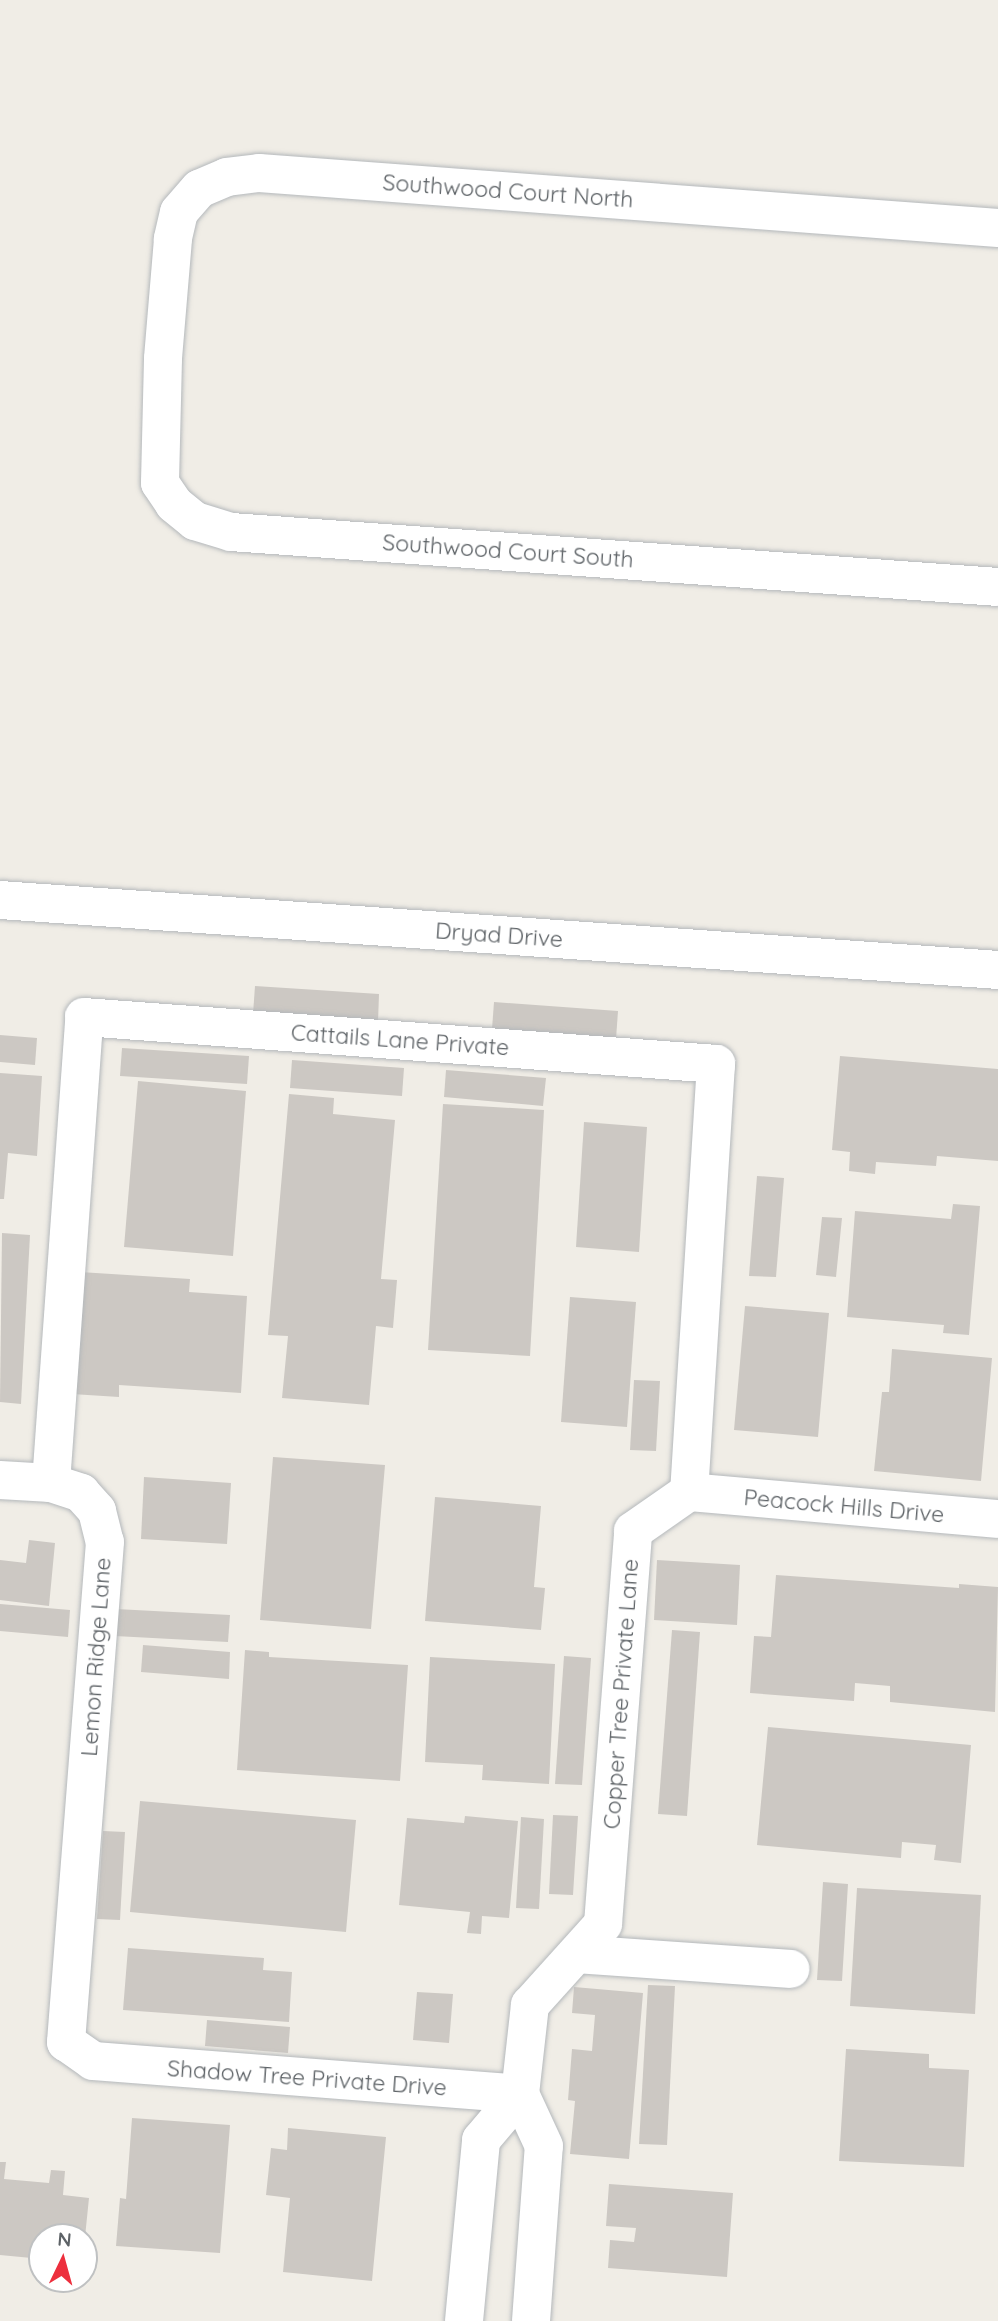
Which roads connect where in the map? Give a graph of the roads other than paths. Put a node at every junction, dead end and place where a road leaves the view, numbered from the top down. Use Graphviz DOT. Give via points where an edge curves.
graph roads {
  1 [pos="998,228"];
  2 [pos="163,359"];
  3 [pos="998,586"];
  4 [pos="0,900"];
  5 [pos="998,970"];
  6 [pos="0,1480"];
  7 [pos="51,1483"];
  8 [pos="690,1492"];
  9 [pos="998,1519"];
  10 [pos="577,1954"];
  11 [pos="790,1969"];
  12 [pos="93,2061"];
  13 [pos="520,2094"];
  14 [pos="464,2321"];
  15 [pos="531,2321"];
  1 -- 2 [label="street, Southwood Court North" via="259,173 227,177 199,188 180,212 173,239"];
  2 -- 3 [label="street, Southwood Court South" via="160,484 173,503 195,521 231,531"];
  4 -- 5 [label="street, Dryad Drive"];
  6 -- 7 [label="street"];
  7 -- 8 [label="street, Cattails Lane Private" via="84,1017 716,1064"];
  7 -- 12 [label="street, Lemon Ridge Lane" via="82,1493 97,1511 105,1542 66,2042"];
  8 -- 9 [label="street, Peacock Hills Drive"];
  8 -- 10 [label="street, Copper Tree Private Lane" via="633,1531 603,1924"];
  10 -- 11 [label="street"];
  10 -- 13 [label="street, Copper Tree Private Lane" via="530,2005"];
  12 -- 13 [label="street, Shadow Tree Private Drive"];
  13 -- 14 [label="street" via="481,2140"];
  13 -- 15 [label="street" via="544,2146"];
}
